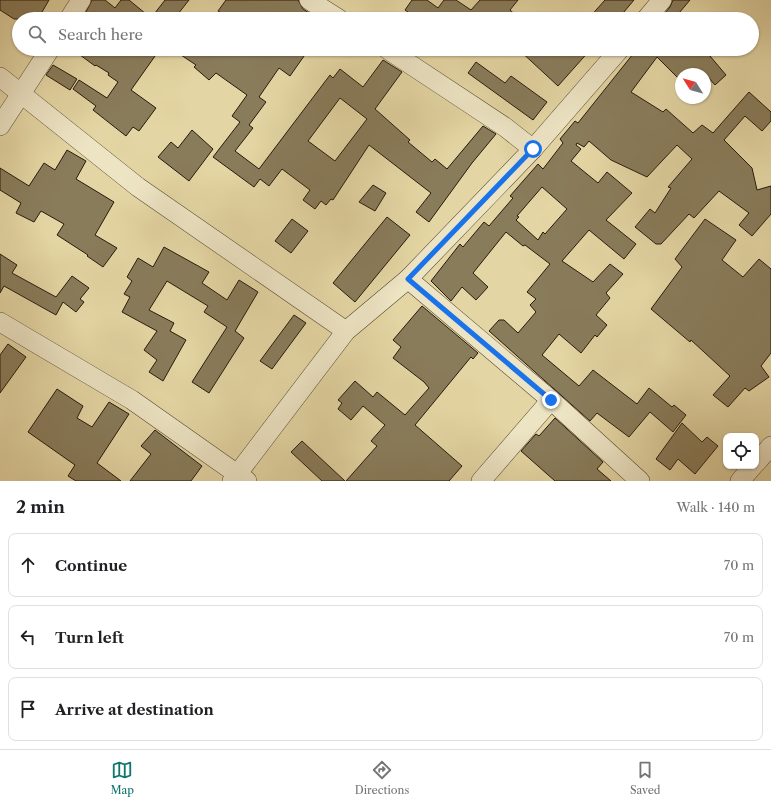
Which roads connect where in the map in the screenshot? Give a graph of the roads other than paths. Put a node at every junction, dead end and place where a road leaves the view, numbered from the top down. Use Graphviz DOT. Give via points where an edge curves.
graph roads {
  1 [pos="81,0"];
  2 [pos="309,0"];
  3 [pos="662,0"];
  4 [pos="73,12"];
  5 [pos="328,12"];
  6 [pos="652,12"];
  7 [pos="45,56"];
  8 [pos="398,56"];
  9 [pos="614,56"];
  10 [pos="0,76"];
  11 [pos="21,94"];
  12 [pos="0,126"];
  13 [pos="533,149"];
  14 [pos="408,279"];
  15 [pos="0,322"];
  16 [pos="346,331"];
  17 [pos="551,400"];
  18 [pos="771,446"];
  19 [pos="759,460"];
  20 [pos="750,469"];
  21 [pos="239,479"];
  22 [pos="481,481"];
  23 [pos="640,481"];
  24 [pos="740,481"];
  1 -- 4 [label="street"];
  2 -- 5 [label="street"];
  3 -- 6 [label="street"];
  7 -- 11 [label="street"];
  8 -- 13 [label="street" via="505,127"];
  9 -- 13 [label="street"];
  10 -- 11 [label="street"];
  11 -- 12 [label="street"];
  11 -- 16 [label="street" via="138,187"];
  13 -- 14 [label="street"];
  14 -- 16 [label="street"];
  14 -- 17 [label="street"];
  15 -- 21 [label="street" via="132,400"];
  16 -- 21 [label="street"];
  17 -- 22 [label="street"];
  17 -- 23 [label="street"];
  18 -- 19 [label="street"];
  20 -- 24 [label="street"];
}
